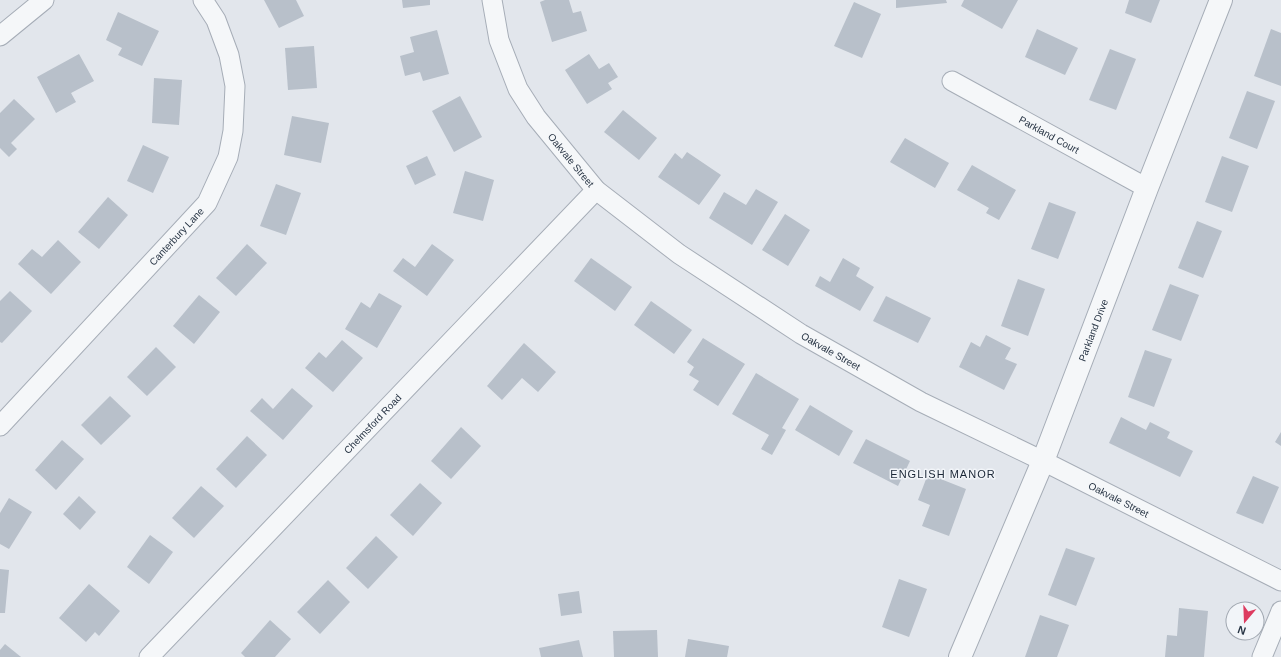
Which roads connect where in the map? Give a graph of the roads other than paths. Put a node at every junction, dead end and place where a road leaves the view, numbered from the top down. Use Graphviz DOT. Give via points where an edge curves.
graph roads {
  1 [pos="44,0"];
  2 [pos="203,0"];
  3 [pos="492,0"];
  4 [pos="1221,0"];
  5 [pos="0,36"];
  6 [pos="952,82"];
  7 [pos="1147,188"];
  8 [pos="596,190"];
  9 [pos="0,426"];
  10 [pos="1043,462"];
  11 [pos="1281,581"];
  12 [pos="1281,611"];
  13 [pos="149,657"];
  14 [pos="960,657"];
  15 [pos="1262,657"];
  1 -- 5 [label="street"];
  2 -- 9 [label="street, Canterbury Lane" via="216,20 229,55 234,86 233,131 228,157 207,203"];
  3 -- 8 [label="street, Oakvale Street" via="498,40 518,89 536,117"];
  4 -- 7 [label="street, Parkland Drive"];
  6 -- 7 [label="street, Parkland Court"];
  7 -- 10 [label="street, Parkland Drive"];
  8 -- 10 [label="street, Oakvale Street" via="679,254 802,334 921,402"];
  8 -- 13 [label="street, Chelmsford Road"];
  10 -- 11 [label="street, Oakvale Street"];
  10 -- 14 [label="street, Parkland Drive"];
  12 -- 15 [label="street"];
}
